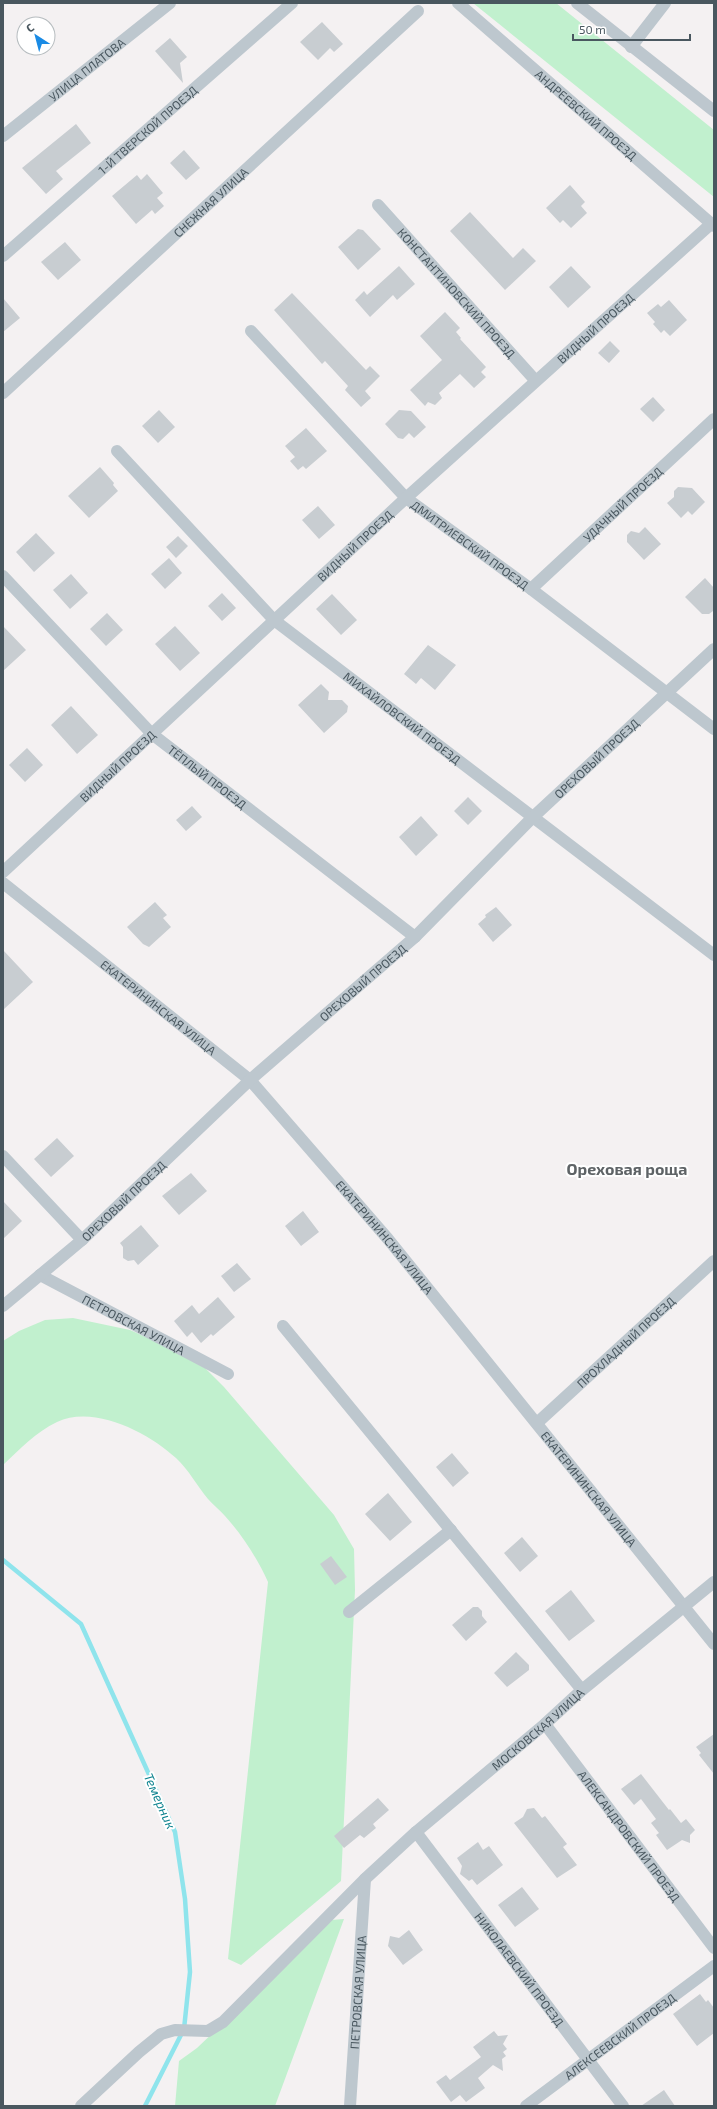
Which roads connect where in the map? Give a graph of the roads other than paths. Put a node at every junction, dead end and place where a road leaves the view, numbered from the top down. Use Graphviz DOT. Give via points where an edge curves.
graph roads {
  1 [pos="170,3"];
  2 [pos="292,3"];
  3 [pos="458,3"];
  4 [pos="577,3"];
  5 [pos="665,3"];
  6 [pos="418,11"];
  7 [pos="631,47"];
  8 [pos="714,111"];
  9 [pos="3,136"];
  10 [pos="378,206"];
  11 [pos="713,225"];
  12 [pos="3,256"];
  13 [pos="251,331"];
  14 [pos="536,380"];
  15 [pos="3,393"];
  16 [pos="714,419"];
  17 [pos="117,451"];
  18 [pos="406,498"];
  19 [pos="3,576"];
  20 [pos="532,588"];
  21 [pos="274,620"];
  22 [pos="714,649"];
  23 [pos="666,692"];
  24 [pos="714,729"];
  25 [pos="152,734"];
  26 [pos="532,818"];
  27 [pos="3,872"];
  28 [pos="3,883"];
  29 [pos="415,937"];
  30 [pos="714,955"];
  31 [pos="250,1080"];
  32 [pos="3,1156"];
  33 [pos="82,1240"];
  34 [pos="714,1261"];
  35 [pos="40,1275"];
  36 [pos="3,1306"];
  37 [pos="283,1326"];
  38 [pos="228,1374"];
  39 [pos="537,1423"];
  40 [pos="451,1530"];
  41 [pos="714,1582"];
  42 [pos="685,1606"];
  43 [pos="349,1612"];
  44 [pos="714,1644"];
  45 [pos="582,1690"];
  46 [pos="545,1724"];
  47 [pos="416,1832"];
  48 [pos="365,1879"];
  49 [pos="714,1948"];
  50 [pos="714,1966"];
  51 [pos="589,2059"];
  52 [pos="81,2106"];
  53 [pos="350,2106"];
  54 [pos="526,2106"];
  55 [pos="623,2106"];
  1 -- 9 [label="street, УЛИЦА ПЛАТОВА"];
  2 -- 12 [label="street, 1-Й ТВЕРСКОЙ ПРОЕЗД"];
  3 -- 11 [label="street, АНДРЕЕВСКИЙ ПРОЕЗД"];
  4 -- 7 [label="street"];
  5 -- 7 [label="street"];
  6 -- 15 [label="street, СНЕЖНАЯ УЛИЦА"];
  7 -- 8 [label="street"];
  10 -- 14 [label="street, КОНСТАНТИНОВСКИЙ ПРОЕЗД"];
  11 -- 14 [label="street, ВИДНЫЙ ПРОЕЗД"];
  13 -- 18 [label="street, ДМИТРИЕВСКИЙ ПРОЕЗД"];
  14 -- 18 [label="street, ВИДНЫЙ ПРОЕЗД"];
  16 -- 20 [label="street, УДАЧНЫЙ ПРОЕЗД"];
  17 -- 21 [label="street, МИХАЙЛОВСКИЙ ПРОЕЗД"];
  18 -- 20 [label="street, ДМИТРИЕВСКИЙ ПРОЕЗД"];
  18 -- 21 [label="street, ВИДНЫЙ ПРОЕЗД"];
  19 -- 25 [label="street, ТЁПЛЫЙ ПРОЕЗД"];
  20 -- 23 [label="street, ДМИТРИЕВСКИЙ ПРОЕЗД"];
  21 -- 25 [label="street, ВИДНЫЙ ПРОЕЗД"];
  21 -- 26 [label="street, МИХАЙЛОВСКИЙ ПРОЕЗД"];
  22 -- 23 [label="street, ОРЕХОВЫЙ ПРОЕЗД"];
  23 -- 24 [label="street, ДМИТРИЕВСКИЙ ПРОЕЗД"];
  23 -- 26 [label="street, ОРЕХОВЫЙ ПРОЕЗД"];
  25 -- 27 [label="street, ВИДНЫЙ ПРОЕЗД"];
  25 -- 29 [label="street, ТЁПЛЫЙ ПРОЕЗД"];
  26 -- 29 [label="street, ОРЕХОВЫЙ ПРОЕЗД"];
  26 -- 30 [label="street, МИХАЙЛОВСКИЙ ПРОЕЗД"];
  28 -- 31 [label="street, ЕКАТЕРИНИНСКАЯ УЛИЦА"];
  29 -- 31 [label="street, ОРЕХОВЫЙ ПРОЕЗД"];
  31 -- 33 [label="street, ОРЕХОВЫЙ ПРОЕЗД"];
  31 -- 39 [label="street, ЕКАТЕРИНИНСКАЯ УЛИЦА" via="388,1239"];
  32 -- 33 [label="street"];
  33 -- 35 [label="street, ОРЕХОВЫЙ ПРОЕЗД"];
  34 -- 39 [label="street, ПРОХЛАДНЫЙ ПРОЕЗД"];
  35 -- 36 [label="street, ОРЕХОВЫЙ ПРОЕЗД"];
  35 -- 38 [label="street, ПЕТРОВСКАЯ УЛИЦА"];
  37 -- 40 [label="street"];
  39 -- 42 [label="street, ЕКАТЕРИНИНСКАЯ УЛИЦА"];
  40 -- 43 [label="street"];
  40 -- 45 [label="street"];
  41 -- 42 [label="street, МОСКОВСКАЯ УЛИЦА"];
  42 -- 44 [label="street, ЕКАТЕРИНИНСКАЯ УЛИЦА"];
  42 -- 45 [label="street, МОСКОВСКАЯ УЛИЦА"];
  45 -- 46 [label="street, МОСКОВСКАЯ УЛИЦА"];
  46 -- 47 [label="street, МОСКОВСКАЯ УЛИЦА"];
  46 -- 49 [label="street, АЛЕКСАНДРОВСКИЙ ПРОЕЗД"];
  47 -- 48 [label="street, МОСКОВСКАЯ УЛИЦА"];
  47 -- 51 [label="street, НИКОЛАЕВСКИЙ ПРОЕЗД"];
  48 -- 52 [label="street, МОСКОВСКАЯ УЛИЦА" via="223,2022 208,2031 175,2030 161,2034 138,2052"];
  48 -- 53 [label="street, ПЕТРОВСКАЯ УЛИЦА"];
  50 -- 51 [label="street, АЛЕКСЕЕВСКИЙ ПРОЕЗД"];
  51 -- 54 [label="street, АЛЕКСЕЕВСКИЙ ПРОЕЗД"];
  51 -- 55 [label="street, НИКОЛАЕВСКИЙ ПРОЕЗД"];
}
